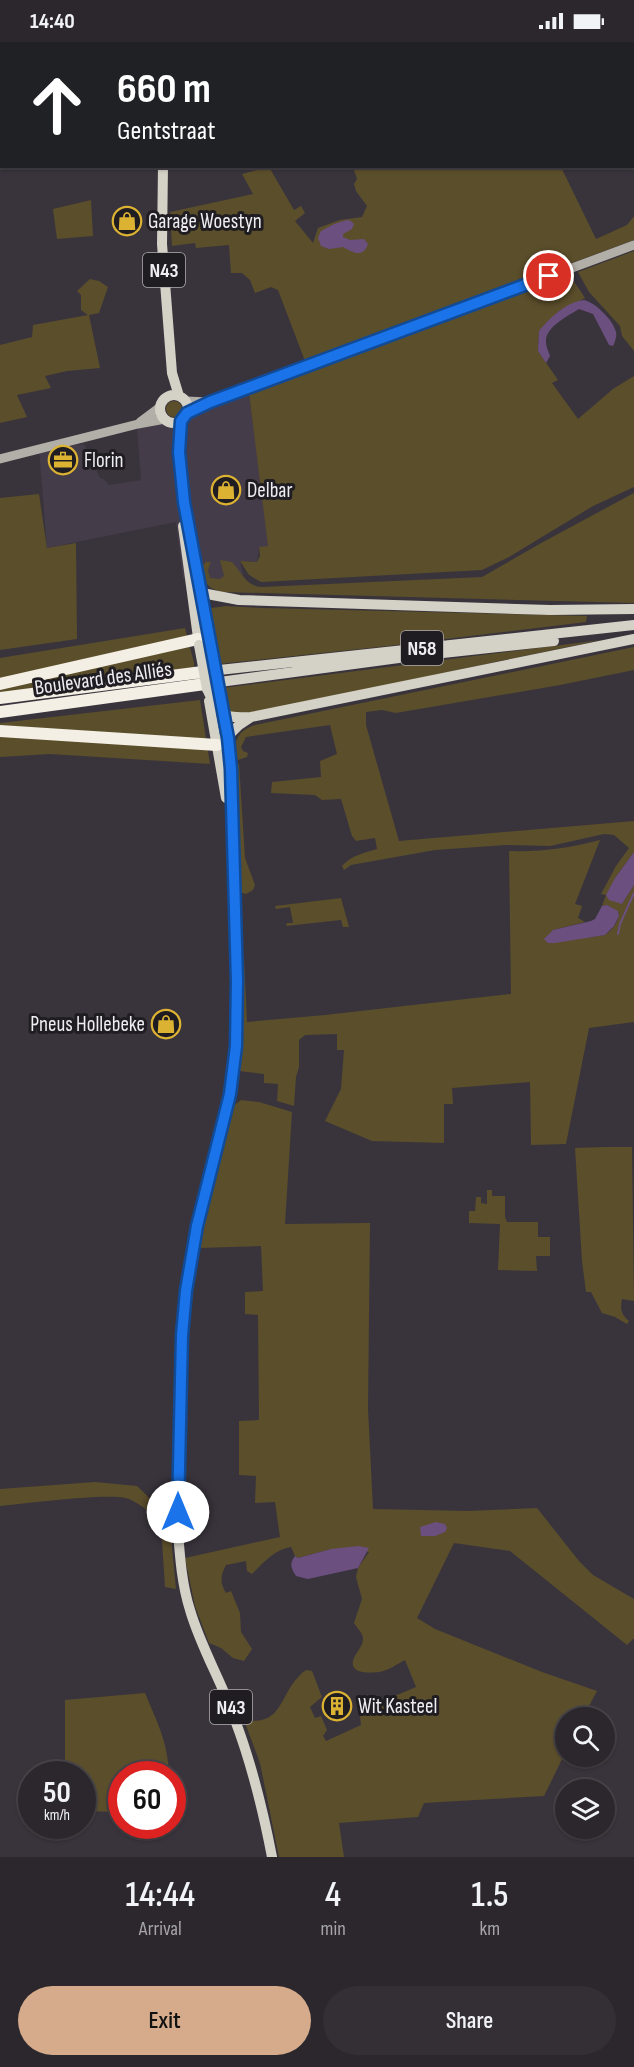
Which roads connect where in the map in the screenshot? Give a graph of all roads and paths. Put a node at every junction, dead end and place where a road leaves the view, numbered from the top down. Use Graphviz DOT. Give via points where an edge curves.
graph roads {
  1 [pos="163,168"];
  2 [pos="634,245"];
  3 [pos="172,373"];
  4 [pos="183,398"];
  5 [pos="163,402"];
  6 [pos="210,402"];
  7 [pos="176,419"];
  8 [pos="138,424"];
  9 [pos="0,459"];
  10 [pos="184,502"];
  11 [pos="202,593"];
  12 [pos="239,600"];
  13 [pos="204,607"];
  14 [pos="634,609"];
  15 [pos="196,620"];
  16 [pos="634,626"];
  17 [pos="634,639"];
  18 [pos="203,643"];
  19 [pos="210,681"];
  20 [pos="0,684"];
  21 [pos="0,698"];
  22 [pos="0,711"];
  23 [pos="218,711"];
  24 [pos="251,717"];
  25 [pos="0,731"];
  26 [pos="222,741"];
  27 [pos="272,1857"];
  1 -- 3 [label="main road, N43" via="162,244"];
  2 -- 6 [label="main road"];
  3 -- 4 [label="main road, N43"];
  3 -- 5 [label="main road, N43"];
  4 -- 5 [label="main road"];
  4 -- 6 [label="main road"];
  4 -- 7 [label="main road, N43"];
  5 -- 7 [label="main road, N43"];
  5 -- 8 [label="main road"];
  6 -- 7 [label="main road"];
  7 -- 8 [label="main road"];
  7 -- 10 [label="main road, N43"];
  8 -- 9 [label="main road"];
  10 -- 11 [label="main road, N43"];
  10 -- 15 [label="main road, N43" via="185,546"];
  11 -- 12 [label="main road"];
  11 -- 13 [label="main road, N43"];
  12 -- 13 [label="main road, N58"];
  12 -- 14 [label="main road, N58"];
  13 -- 15 [label="main road"];
  13 -- 18 [label="main road, N43"];
  15 -- 18 [label="main road, N43"];
  16 -- 19 [label="main road, N58"];
  17 -- 24 [label="main road, N58"];
  18 -- 19 [label="main road, N43, bridge"];
  18 -- 20 [label="highway"];
  18 -- 23 [label="main road, N43, bridge" via="214,658"];
  19 -- 21 [label="highway, Boulevard des Alliés / N58"];
  19 -- 22 [label="highway, Boulevard des Alliés / N58"];
  19 -- 23 [label="main road, N43"];
  23 -- 24 [label="main road" via="231,718"];
  23 -- 26 [label="main road, N43"];
  24 -- 26 [label="main road"];
  25 -- 26 [label="highway"];
  26 -- 27 [label="main road, N43" via="233,855 236,1046 230,1094 197,1226 186,1291 178,1533 189,1608 244,1744"];
}
